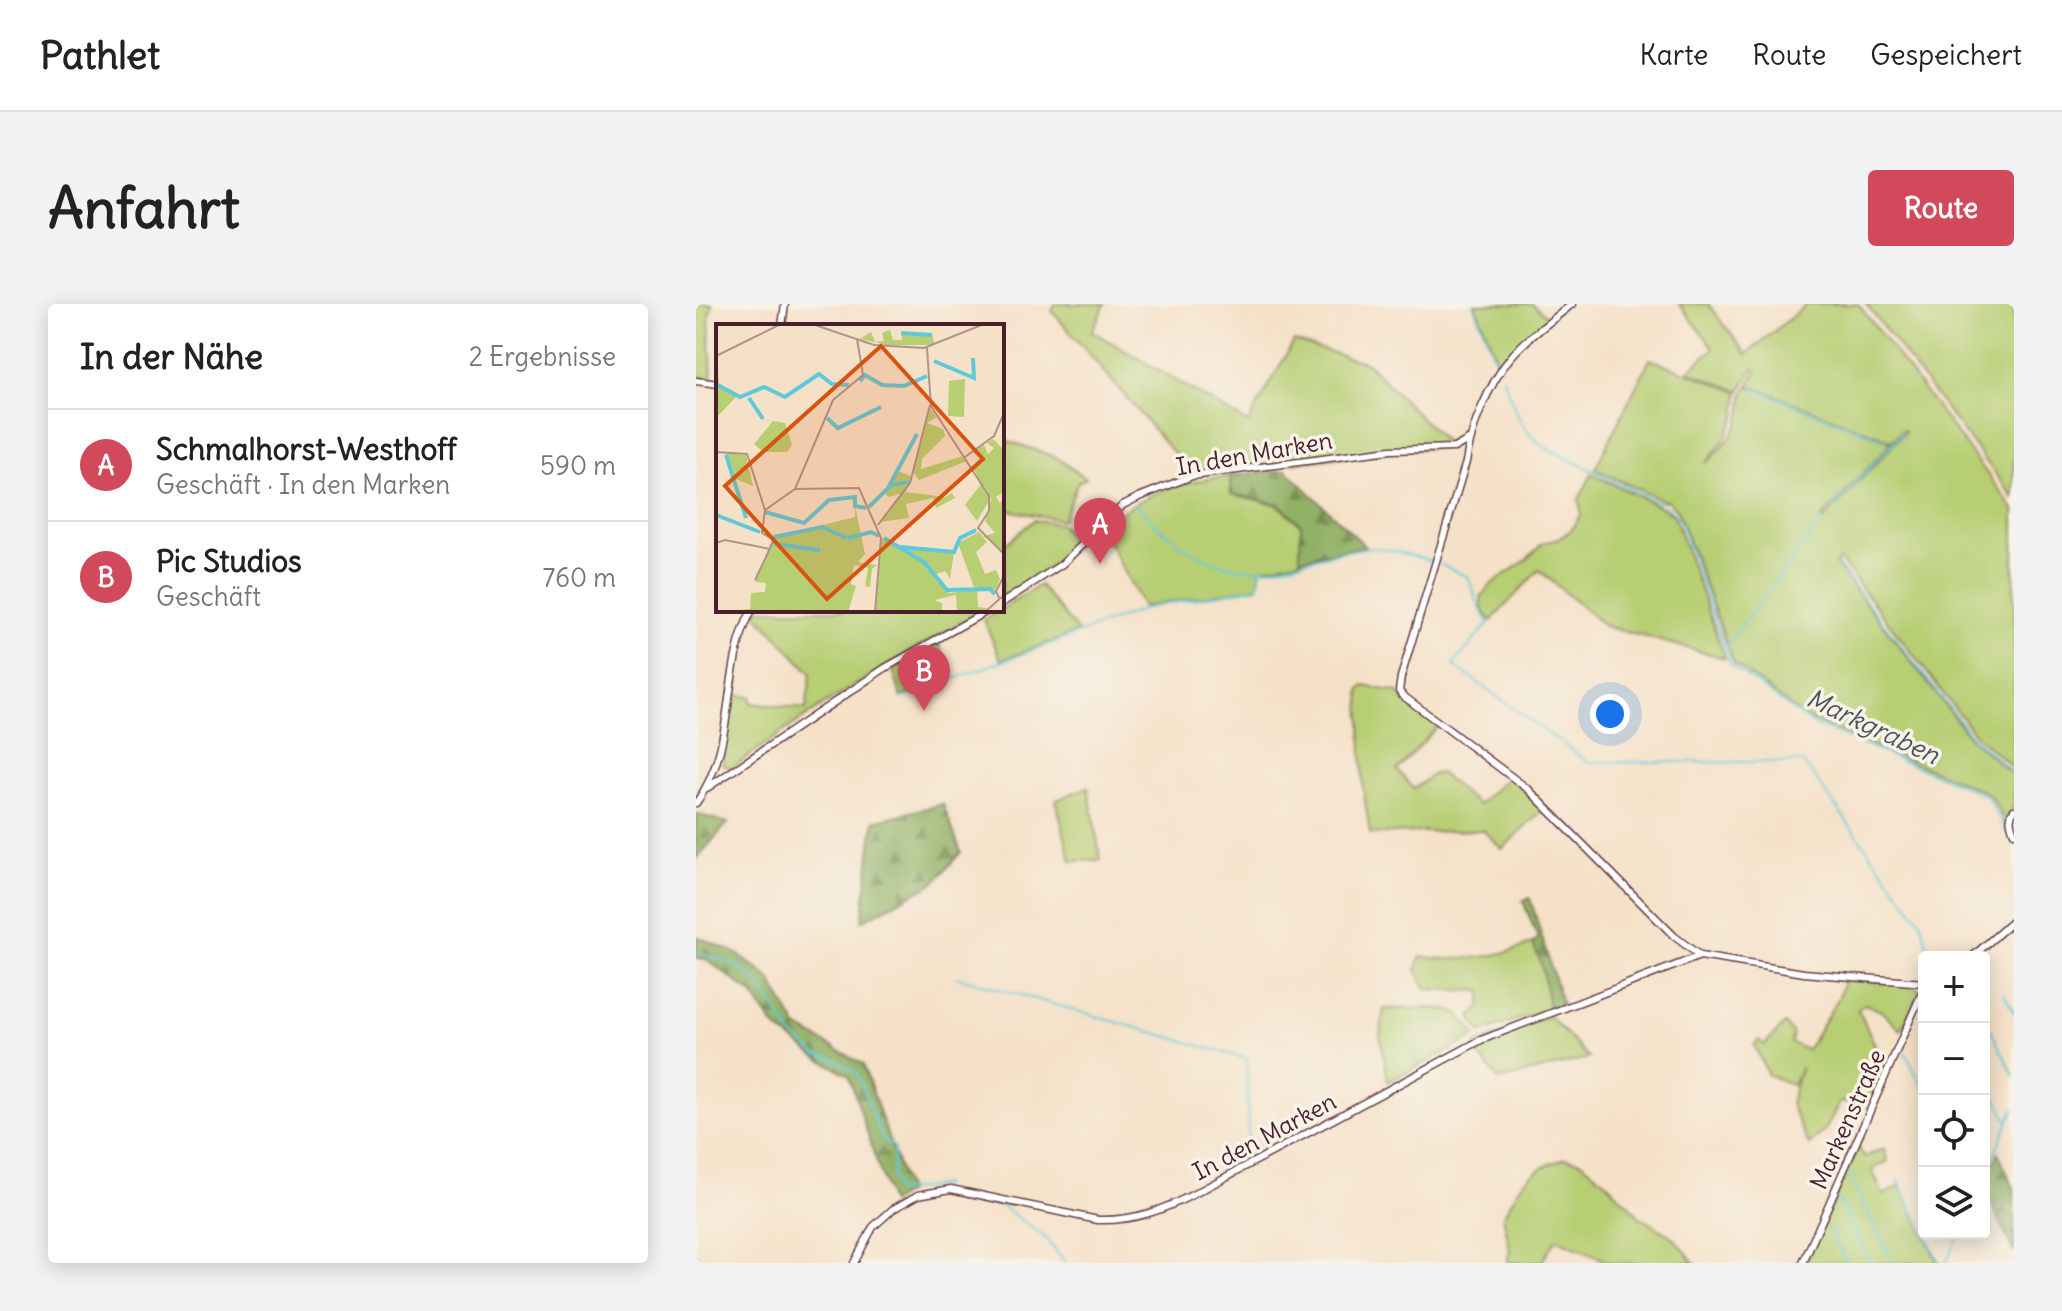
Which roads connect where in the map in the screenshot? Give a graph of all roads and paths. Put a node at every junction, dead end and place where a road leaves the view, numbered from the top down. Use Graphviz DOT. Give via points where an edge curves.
graph roads {
  1 [pos="785,304"];
  2 [pos="1572,304"];
  3 [pos="782,324"];
  4 [pos="696,381"];
  5 [pos="716,384"];
  6 [pos="1470,439"];
  7 [pos="1454,448"];
  8 [pos="1466,462"];
  9 [pos="1004,602"];
  10 [pos="751,612"];
  11 [pos="985,612"];
  12 [pos="715,770"];
  13 [pos="725,778"];
  14 [pos="707,788"];
  15 [pos="696,803"];
  16 [pos="2014,810"];
  17 [pos="2014,833"];
  18 [pos="2014,920"];
  19 [pos="1979,951"];
  20 [pos="1700,956"];
  21 [pos="1918,985"];
  22 [pos="1918,1000"];
  23 [pos="854,1263"];
  24 [pos="1803,1263"];
  1 -- 3 [label="street"];
  2 -- 6 [label="street" via="1512,355"];
  4 -- 5 [label="street"];
  6 -- 7 [label="street, In den Marken"];
  6 -- 8 [label="street"];
  7 -- 8 [label="street"];
  7 -- 9 [label="street, In den Marken" via="1390,450 1192,476 1123,505 1062,564"];
  8 -- 20 [label="street" via="1399,691 1528,789"];
  10 -- 12 [label="street" via="736,657"];
  11 -- 13 [label="street" via="885,668"];
  12 -- 13 [label="street"];
  12 -- 14 [label="street"];
  13 -- 14 [label="street"];
  14 -- 15 [label="street"];
  16 -- 17 [label="street"];
  18 -- 19 [label="street"];
  20 -- 21 [label="street"];
  20 -- 23 [label="street, In den Marken" via="1481,1040 1150,1214 1098,1220 951,1189 918,1195 893,1209 873,1227"];
  22 -- 24 [label="street, Markenstraße"];
}
